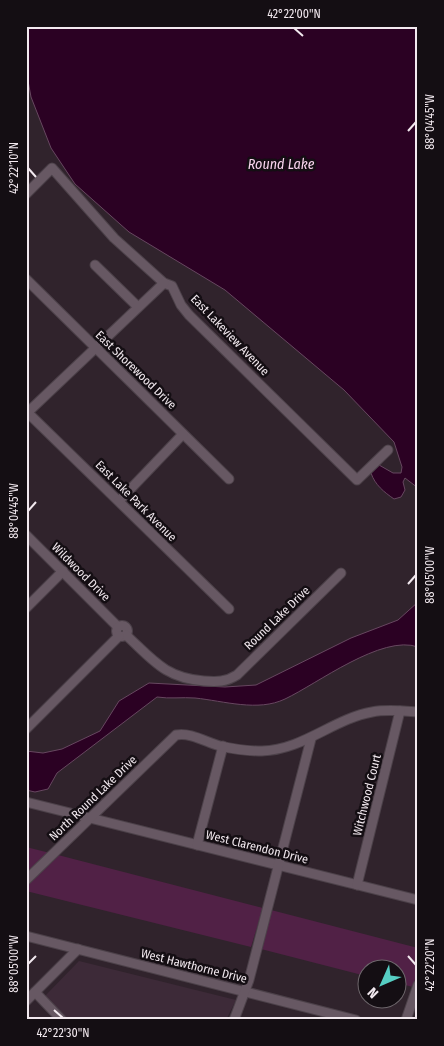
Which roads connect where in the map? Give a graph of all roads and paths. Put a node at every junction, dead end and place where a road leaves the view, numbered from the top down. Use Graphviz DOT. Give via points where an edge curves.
graph roads {
  1 [pos="26,194"];
  2 [pos="95,265"];
  3 [pos="26,279"];
  4 [pos="164,283"];
  5 [pos="137,306"];
  6 [pos="96,347"];
  7 [pos="27,411"];
  8 [pos="183,434"];
  9 [pos="388,450"];
  10 [pos="229,479"];
  11 [pos="119,501"];
  12 [pos="26,535"];
  13 [pos="63,571"];
  14 [pos="341,573"];
  15 [pos="26,608"];
  16 [pos="229,609"];
  17 [pos="121,633"];
  18 [pos="229,680"];
  19 [pos="400,711"];
  20 [pos="418,712"];
  21 [pos="26,729"];
  22 [pos="311,738"];
  23 [pos="223,746"];
  24 [pos="26,802"];
  25 [pos="90,818"];
  26 [pos="197,845"];
  27 [pos="278,865"];
  28 [pos="26,880"];
  29 [pos="358,885"];
  30 [pos="418,900"];
  31 [pos="26,936"];
  32 [pos="78,949"];
  33 [pos="418,986"];
  34 [pos="35,992"];
  35 [pos="246,992"];
  36 [pos="26,1001"];
  37 [pos="327,1016"];
  38 [pos="62,1020"];
  39 [pos="234,1020"];
  40 [pos="356,1020"];
  41 [pos="406,1020"];
  1 -- 4 [label="street, East Lakeview Avenue" via="52,168 114,238"];
  2 -- 5 [label="street"];
  3 -- 6 [label="street, East Shorewood Drive"];
  4 -- 5 [label="street"];
  4 -- 9 [label="street, East Lakeview Avenue" via="172,286 189,315 357,480"];
  5 -- 6 [label="street"];
  6 -- 7 [label="street"];
  6 -- 8 [label="street, East Shorewood Drive"];
  7 -- 11 [label="street, East Lake Park Avenue"];
  8 -- 10 [label="street, East Shorewood Drive"];
  8 -- 11 [label="street"];
  11 -- 16 [label="street, East Lake Park Avenue"];
  12 -- 13 [label="street, Wildwood Drive"];
  13 -- 15 [label="street"];
  13 -- 17 [label="street, Wildwood Drive"];
  14 -- 18 [label="street, Round Lake Drive"];
  17 -- 18 [label="street, Wildwood Drive" via="177,676 220,682"];
  17 -- 21 [label="street"];
  19 -- 20 [label="street"];
  19 -- 22 [label="street" via="356,716"];
  19 -- 29 [label="street, Witchwood Court"];
  22 -- 23 [label="street" via="293,746 261,751"];
  22 -- 27 [label="street"];
  23 -- 25 [label="street, North Round Lake Drive" via="178,735"];
  23 -- 26 [label="street"];
  24 -- 25 [label="street, West Clarendon Drive"];
  25 -- 26 [label="street, West Clarendon Drive"];
  25 -- 28 [label="street, North Round Lake Drive"];
  26 -- 27 [label="street, West Clarendon Drive"];
  27 -- 29 [label="street, West Clarendon Drive"];
  27 -- 35 [label="street"];
  29 -- 30 [label="street, West Clarendon Drive"];
  31 -- 32 [label="street, West Hawthorne Drive"];
  32 -- 34 [label="street"];
  32 -- 35 [label="street, West Hawthorne Drive"];
  33 -- 41 [label="street"];
  34 -- 36 [label="street"];
  34 -- 38 [label="street"];
  35 -- 37 [label="street, West Hawthorne Drive"];
  35 -- 39 [label="street"];
  37 -- 40 [label="street, West Hawthorne Drive"];
}
